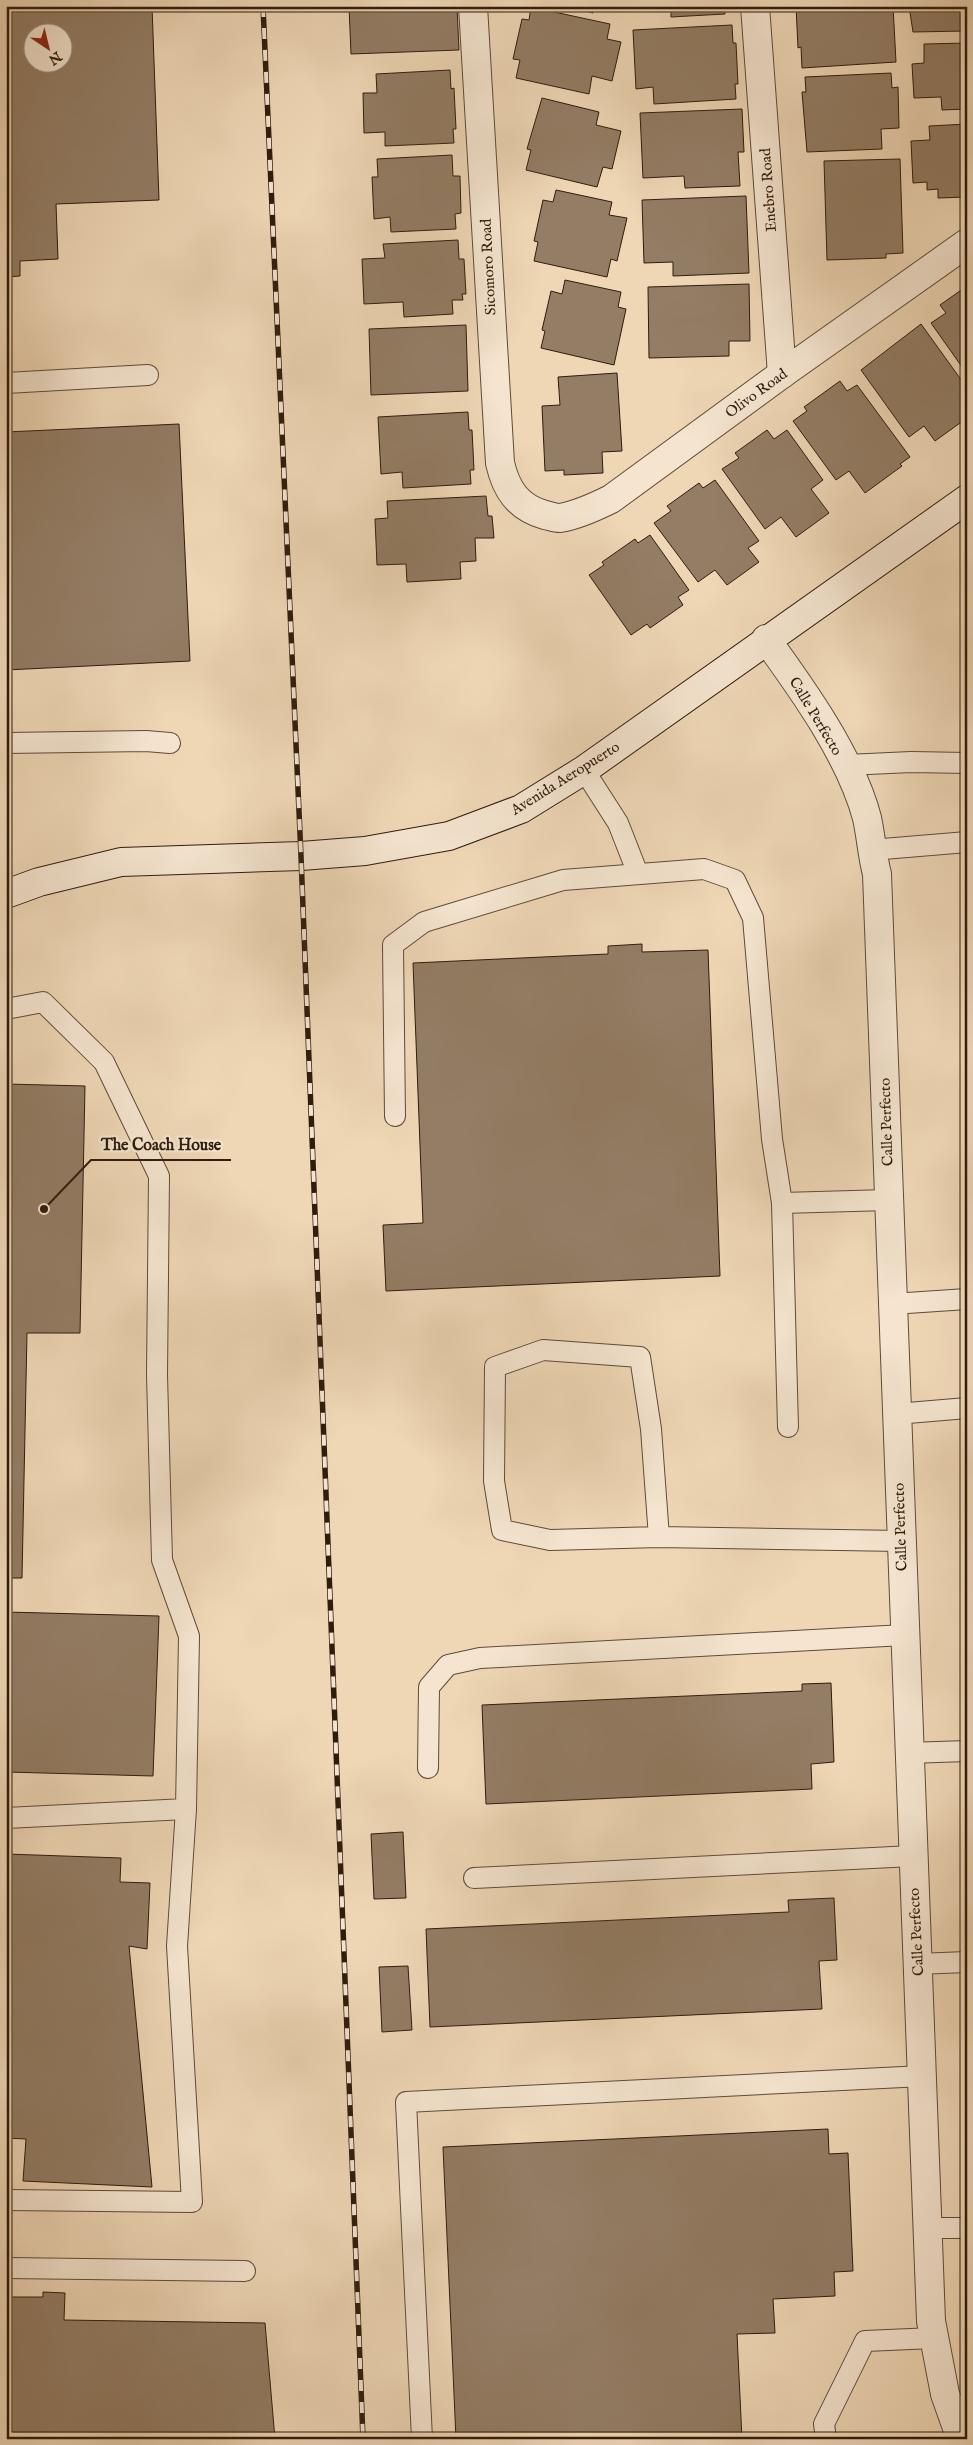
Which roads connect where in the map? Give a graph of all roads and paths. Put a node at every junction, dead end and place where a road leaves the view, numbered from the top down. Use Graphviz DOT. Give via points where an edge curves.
graph roads {
  1 [pos="473,6"];
  2 [pos="755,6"];
  3 [pos="967,243"];
  4 [pos="782,374"];
  5 [pos="148,375"];
  6 [pos="6,383"];
  7 [pos="967,500"];
  8 [pos="536,512"];
  9 [pos="766,639"];
  10 [pos="6,743"];
  11 [pos="170,743"];
  12 [pos="967,763"];
  13 [pos="847,765"];
  14 [pos="584,770"];
  15 [pos="967,842"];
  16 [pos="871,850"];
  17 [pos="638,874"];
  18 [pos="6,894"];
  19 [pos="6,1009"];
  20 [pos="395,1116"];
  21 [pos="888,1200"];
  22 [pos="782,1202"];
  23 [pos="967,1299"];
  24 [pos="892,1304"];
  25 [pos="967,1408"];
  26 [pos="896,1414"];
  27 [pos="788,1427"];
  28 [pos="659,1537"];
  29 [pos="901,1541"];
  30 [pos="904,1635"];
  31 [pos="967,1751"];
  32 [pos="908,1753"];
  33 [pos="428,1768"];
  34 [pos="186,1809"];
  35 [pos="6,1818"];
  36 [pos="913,1856"];
  37 [pos="474,1878"];
  38 [pos="967,1962"];
  39 [pos="917,1964"];
  40 [pos="923,2076"];
  41 [pos="6,2200"];
  42 [pos="928,2228"];
  43 [pos="967,2228"];
  44 [pos="6,2268"];
  45 [pos="245,2271"];
  46 [pos="934,2338"];
  47 [pos="422,2439"];
  48 [pos="826,2439"];
  49 [pos="961,2439"];
  1 -- 8 [label="street, Sicomoro Road" via="500,463 505,484 518,502"];
  2 -- 4 [label="street, Enebro Road"];
  3 -- 4 [label="street, Olivo Road"];
  4 -- 8 [label="street, Olivo Road" via="611,499 583,512 558,518"];
  5 -- 6 [label="lane"];
  7 -- 9 [label="street, Avenida Aeropuerto"];
  9 -- 13 [label="street, Calle Perfecto"];
  9 -- 14 [label="street, Avenida Aeropuerto"];
  10 -- 11 [label="lane"];
  12 -- 13 [label="lane"];
  13 -- 16 [label="street, Calle Perfecto" via="867,818"];
  14 -- 17 [label="lane" via="618,823"];
  14 -- 18 [label="street, Avenida Aeropuerto" via="521,809 449,836 365,851 121,862 39,882"];
  15 -- 16 [label="lane"];
  16 -- 21 [label="street, Calle Perfecto" via="877,874"];
  17 -- 20 [label="lane" via="563,880 424,922 393,944"];
  17 -- 22 [label="lane" via="704,870 735,880 753,918 772,1139"];
  19 -- 34 [label="lane" via="43,1002 104,1062 159,1176 157,1375 162,1560 190,1636"];
  21 -- 22 [label="lane"];
  21 -- 24 [label="street, Calle Perfecto"];
  22 -- 27 [label="lane"];
  23 -- 24 [label="lane"];
  24 -- 26 [label="street, Calle Perfecto"];
  25 -- 26 [label="lane"];
  26 -- 29 [label="street, Calle Perfecto"];
  28 -- 28 [label="lane" via="651,1429 640,1357 543,1350 495,1367 494,1481 502,1530 550,1540"];
  28 -- 29 [label="lane"];
  29 -- 30 [label="street, Calle Perfecto"];
  30 -- 32 [label="street, Calle Perfecto"];
  30 -- 33 [label="lane" via="480,1658 448,1666 429,1687"];
  31 -- 32 [label="lane"];
  32 -- 36 [label="street, Calle Perfecto"];
  34 -- 35 [label="lane"];
  34 -- 41 [label="lane" via="177,1946 192,2202"];
  36 -- 37 [label="lane"];
  36 -- 39 [label="street, Calle Perfecto"];
  38 -- 39 [label="lane"];
  39 -- 40 [label="street, Calle Perfecto"];
  40 -- 42 [label="street, Calle Perfecto"];
  40 -- 47 [label="lane" via="406,2102"];
  42 -- 43 [label="lane"];
  42 -- 46 [label="street, Calle Perfecto"];
  44 -- 45 [label="lane"];
  46 -- 48 [label="lane" via="865,2341 824,2424"];
  46 -- 49 [label="street, Calle Perfecto" via="945,2394"];
}
